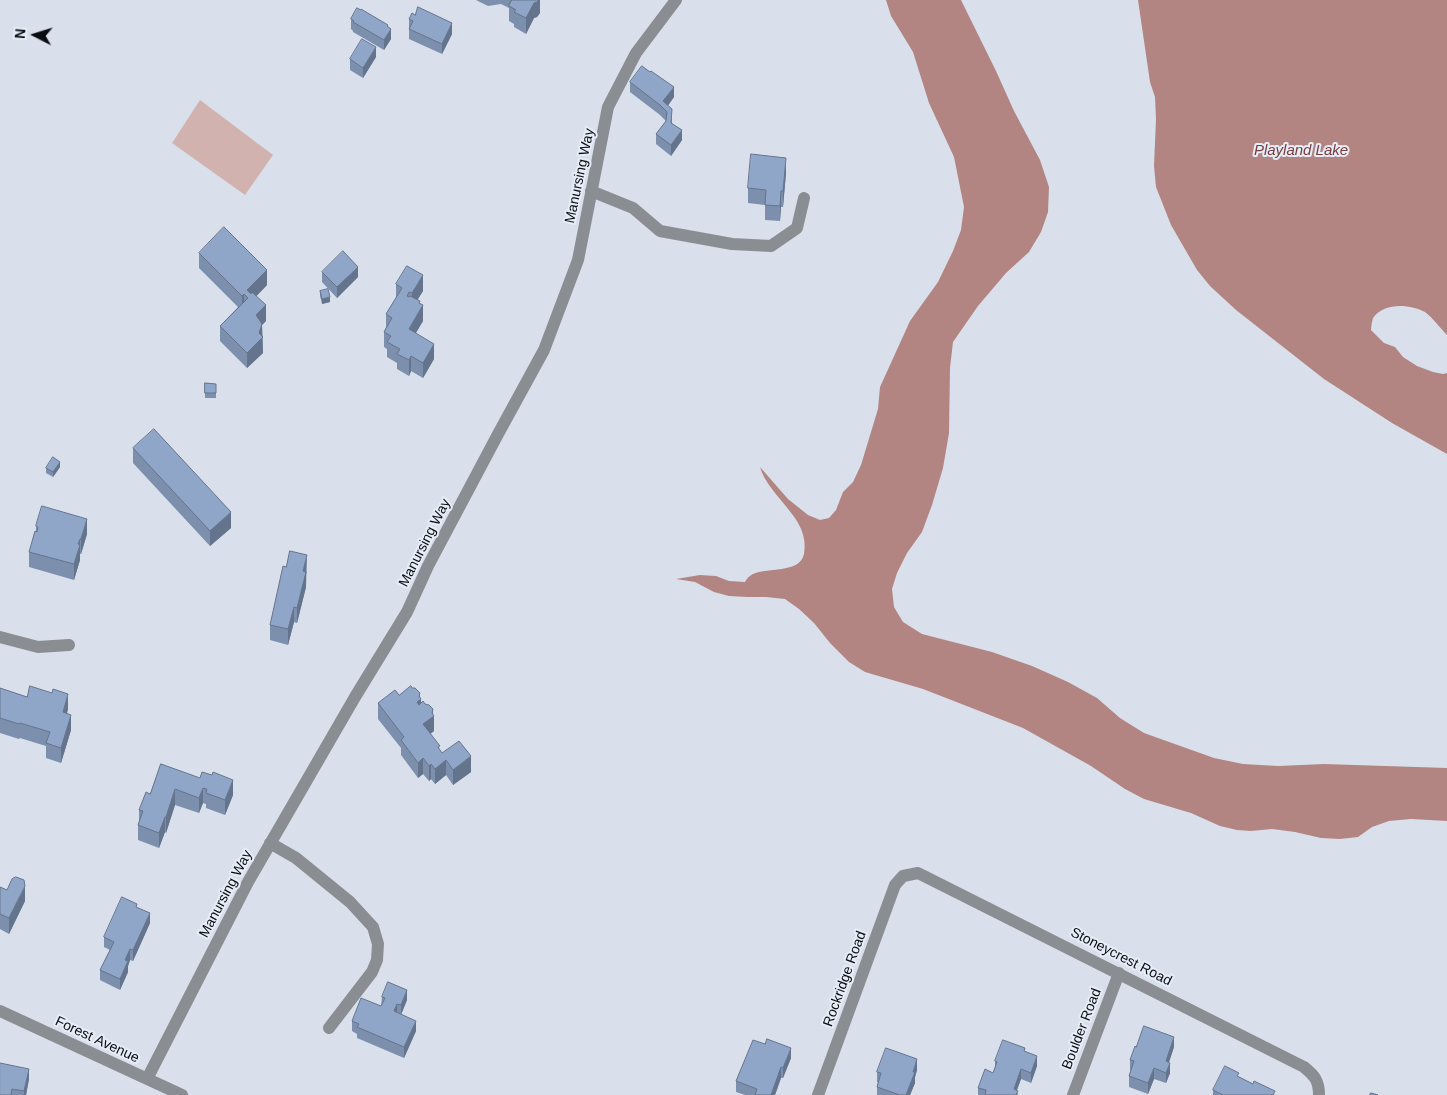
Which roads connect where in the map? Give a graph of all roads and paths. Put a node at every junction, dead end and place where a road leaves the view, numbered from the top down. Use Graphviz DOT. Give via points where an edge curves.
graph roads {
  1 [pos="676,0"];
  2 [pos="591,191"];
  3 [pos="804,198"];
  4 [pos="0,637"];
  5 [pos="69,645"];
  6 [pos="270,843"];
  7 [pos="903,876"];
  8 [pos="1119,973"];
  9 [pos="0,1012"];
  10 [pos="330,1028"];
  11 [pos="147,1079"];
  12 [pos="1319,1089"];
  13 [pos="182,1095"];
  14 [pos="818,1095"];
  15 [pos="1073,1095"];
  1 -- 2 [label="street, Manursing Way" via="636,53 608,107"];
  2 -- 3 [label="street" via="633,208 660,231 732,244 771,246 797,228"];
  2 -- 6 [label="street, Manursing Way" via="578,260 544,350 428,566 407,612"];
  4 -- 5 [label="street" via="38,647"];
  6 -- 10 [label="street" via="296,858 350,902 373,927 378,944 372,972"];
  6 -- 11 [label="street, Manursing Way"];
  7 -- 8 [label="street, Stoneycrest Road" via="918,873"];
  7 -- 14 [label="street, Rockridge Road" via="895,885"];
  8 -- 12 [label="street, Stoneycrest Road" via="1304,1067 1313,1074"];
  8 -- 15 [label="street, Boulder Road"];
  9 -- 11 [label="street, Forest Avenue"];
  11 -- 13 [label="street, Forest Avenue"];
}
